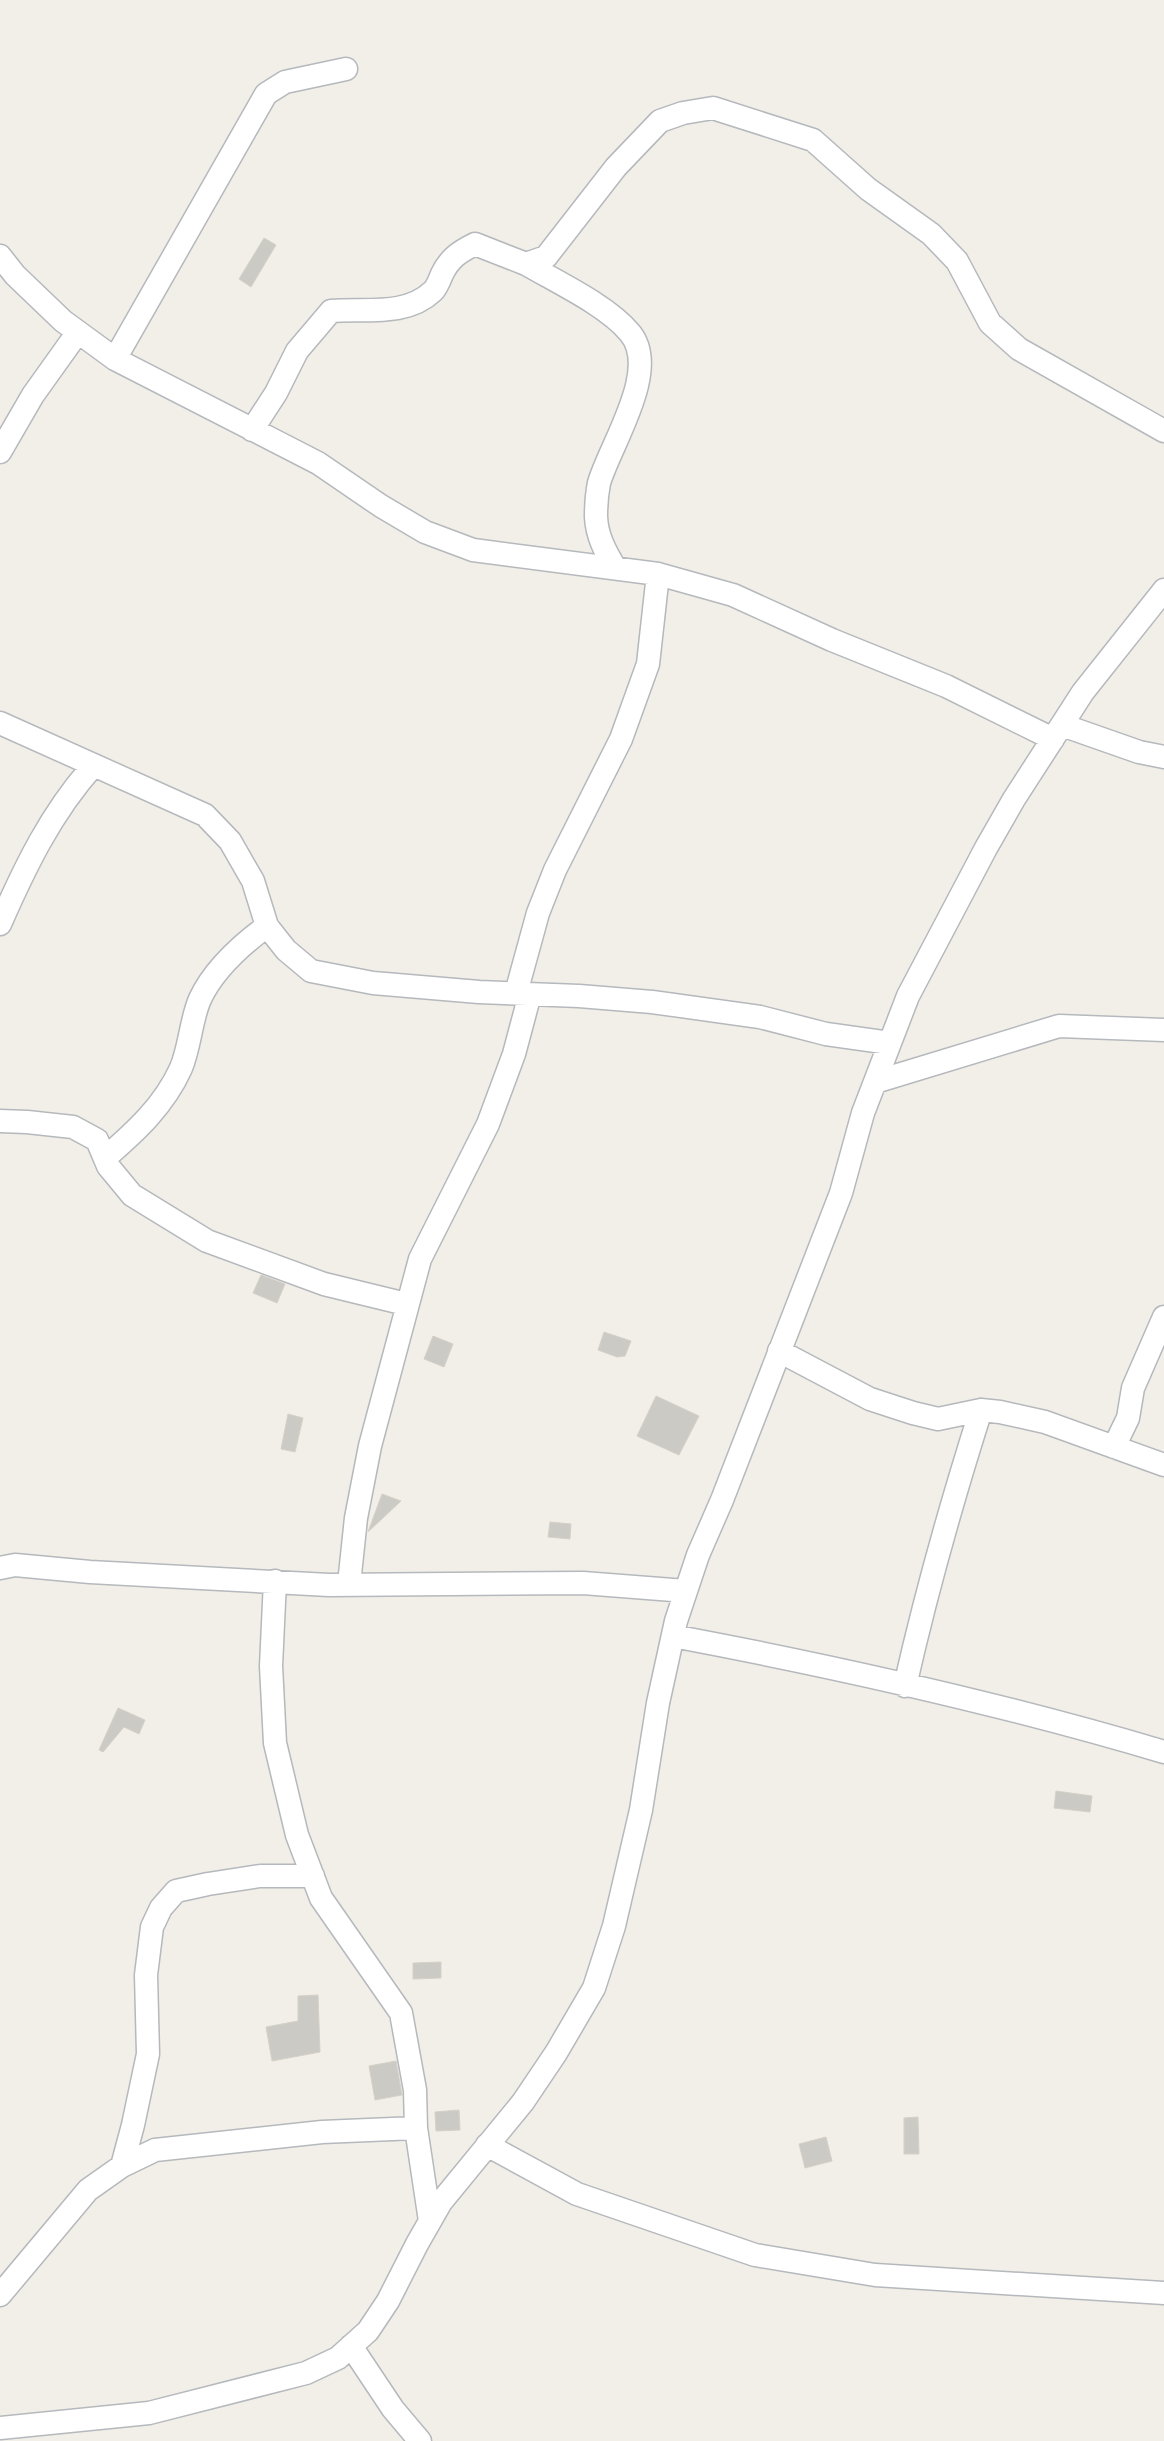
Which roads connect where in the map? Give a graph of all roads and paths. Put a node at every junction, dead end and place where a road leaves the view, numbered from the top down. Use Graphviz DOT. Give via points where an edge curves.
graph roads {
  1 [pos="346,69"];
  2 [pos="0,256"];
  3 [pos="526,264"];
  4 [pos="78,332"];
  5 [pos="115,359"];
  6 [pos="252,430"];
  7 [pos="1164,431"];
  8 [pos="0,452"];
  9 [pos="614,566"];
  10 [pos="658,574"];
  11 [pos="1164,590"];
  12 [pos="0,723"];
  13 [pos="1057,732"];
  14 [pos="1164,757"];
  15 [pos="93,766"];
  16 [pos="0,924"];
  17 [pos="267,926"];
  18 [pos="523,994"];
  19 [pos="1164,1030"];
  20 [pos="890,1043"];
  21 [pos="875,1082"];
  22 [pos="0,1121"];
  23 [pos="105,1158"];
  24 [pos="406,1304"];
  25 [pos="1164,1317"];
  26 [pos="779,1351"];
  27 [pos="980,1410"];
  28 [pos="1114,1447"];
  29 [pos="1164,1465"];
  30 [pos="0,1568"];
  31 [pos="275,1581"];
  32 [pos="349,1584"];
  33 [pos="686,1591"];
  34 [pos="673,1636"];
  35 [pos="906,1686"];
  36 [pos="1164,1752"];
  37 [pos="313,1876"];
  38 [pos="416,2128"];
  39 [pos="487,2145"];
  40 [pos="122,2166"];
  41 [pos="430,2221"];
  42 [pos="1164,2293"];
  43 [pos="0,2295"];
  44 [pos="351,2346"];
  45 [pos="388,2401"];
  46 [pos="0,2428"];
  47 [pos="399,2441"];
  48 [pos="420,2441"];
  1 -- 5 [label="street" via="286,82 266,94"];
  2 -- 4 [label="street" via="15,275"];
  3 -- 6 [label="street" via="475,244 452,256 434,290 414,304 390,310 331,311 297,351 276,393"];
  3 -- 7 [label="street" via="546,257 616,167 660,121 713,108 813,140 868,189 931,234 957,261 990,323 1018,349"];
  3 -- 9 [label="street" via="611,314 631,334 638,349 640,368 634,396 599,484 596,518 601,545"];
  4 -- 5 [label="street"];
  4 -- 8 [label="street" via="33,395"];
  5 -- 6 [label="street"];
  6 -- 9 [label="street" via="318,463 380,506 425,532 473,550"];
  9 -- 10 [label="street"];
  10 -- 13 [label="street" via="733,595 832,640"];
  10 -- 18 [label="street" via="648,664 621,739 555,870 538,913"];
  11 -- 13 [label="street" via="1083,692"];
  12 -- 15 [label="street"];
  13 -- 14 [label="street"];
  13 -- 20 [label="street" via="986,848 908,996"];
  15 -- 16 [label="street" via="51,819"];
  15 -- 17 [label="street" via="205,815 230,841 253,881"];
  17 -- 18 [label="street" via="286,950 311,971 373,982"];
  17 -- 23 [label="street" via="245,942 217,973 200,999 181,1068 159,1105"];
  18 -- 20 [label="street" via="652,1002 760,1017 826,1034"];
  18 -- 24 [label="street" via="514,1054 488,1124 420,1259"];
  19 -- 21 [label="street" via="1059,1026"];
  20 -- 21 [label="street"];
  21 -- 26 [label="street" via="841,1192"];
  22 -- 23 [label="street" via="73,1127 97,1140"];
  23 -- 24 [label="street" via="132,1195 207,1241 324,1284"];
  24 -- 32 [label="street" via="370,1446 356,1518"];
  25 -- 28 [label="street" via="1133,1388 1128,1418"];
  26 -- 27 [label="street" via="870,1399 913,1413 938,1419"];
  26 -- 33 [label="street"];
  27 -- 28 [label="street" via="1045,1422"];
  27 -- 35 [label="street" via="924,1603"];
  28 -- 29 [label="street"];
  30 -- 31 [label="street" via="15,1565"];
  31 -- 32 [label="street"];
  31 -- 37 [label="street" via="271,1666 275,1743 298,1835"];
  32 -- 33 [label="street" via="583,1583"];
  33 -- 34 [label="street"];
  34 -- 35 [label="street" via="809,1662"];
  34 -- 39 [label="street" via="658,1703 639,1819 614,1926 594,1988 523,2102"];
  35 -- 36 [label="street" via="1063,1722"];
  37 -- 38 [label="street" via="321,1898 401,2012 415,2090"];
  37 -- 40 [label="street" via="260,1876 176,1890 161,1908 152,1927 146,1975 148,2054"];
  38 -- 40 [label="street" via="322,2132 155,2150"];
  38 -- 41 [label="street"];
  39 -- 41 [label="street"];
  39 -- 42 [label="street" via="577,2194 755,2255 875,2275"];
  40 -- 43 [label="street" via="88,2190"];
  41 -- 44 [label="street" via="388,2302 365,2335"];
  44 -- 45 [label="street"];
  44 -- 46 [label="street" via="338,2358 306,2373 149,2413"];
  45 -- 47 [label="street"];
  45 -- 48 [label="street"];
}
